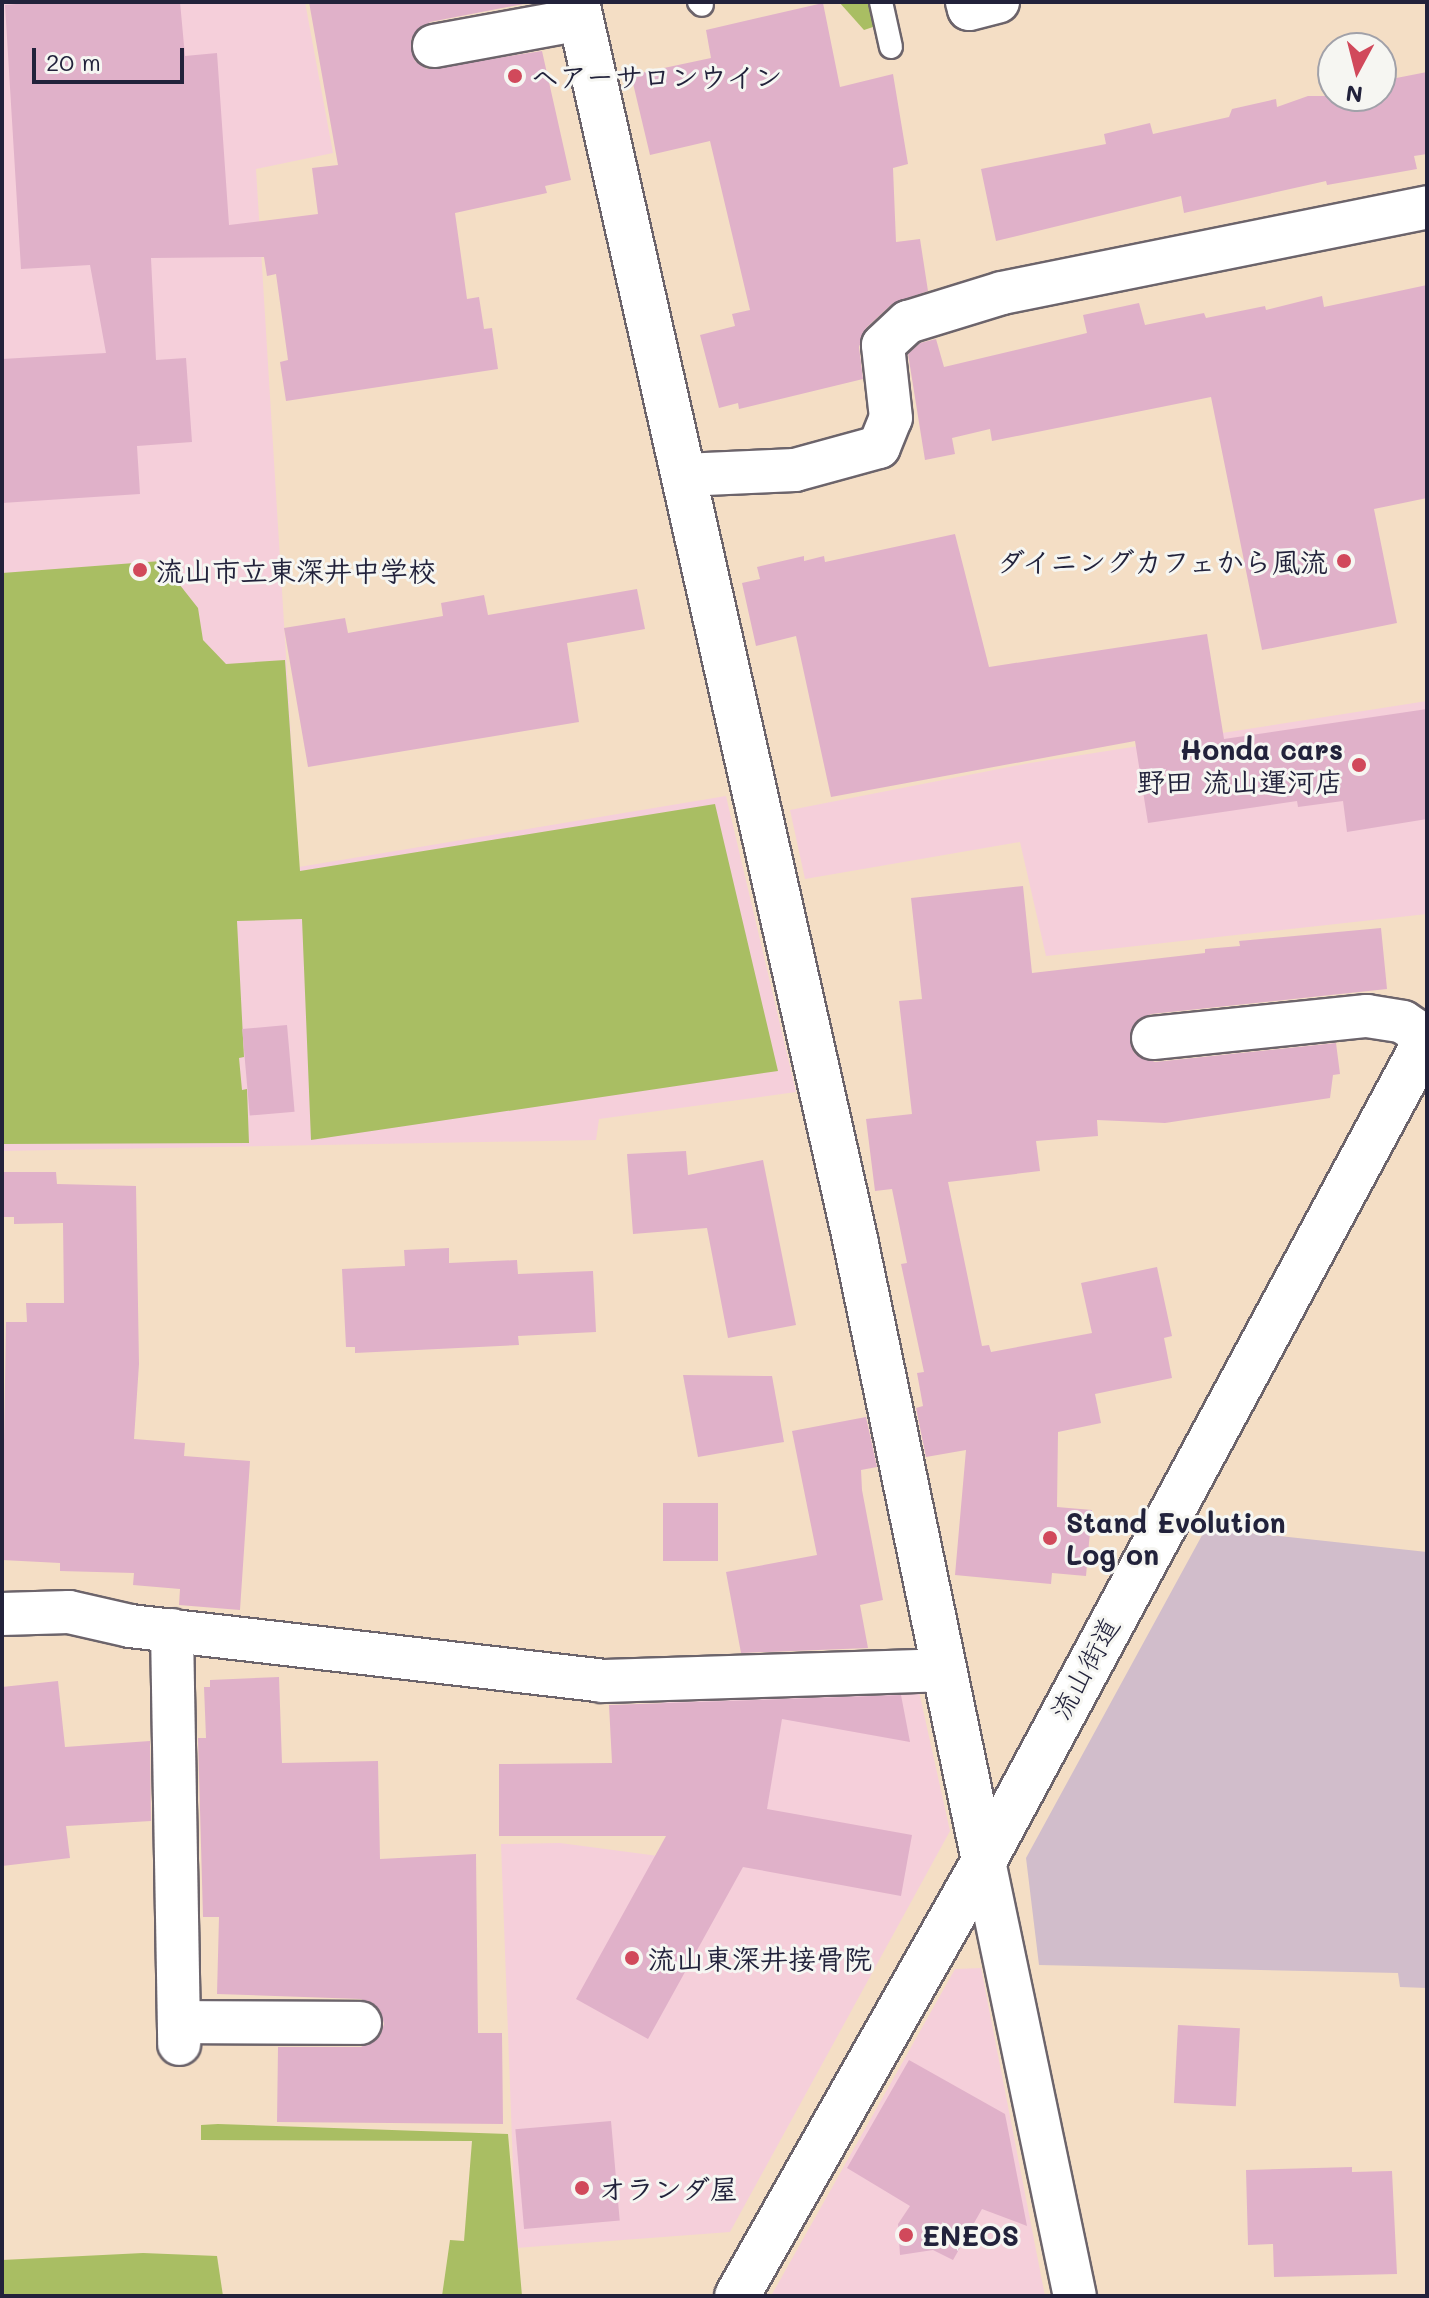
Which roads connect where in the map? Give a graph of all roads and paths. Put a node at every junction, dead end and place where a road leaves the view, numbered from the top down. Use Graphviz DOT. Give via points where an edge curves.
graph roads {
  1 [pos="881,2"];
  2 [pos="967,2"];
  3 [pos="998,2"];
  4 [pos="579,11"];
  5 [pos="434,46"];
  6 [pos="891,47"];
  7 [pos="1427,207"];
  8 [pos="683,475"];
  9 [pos="1153,1038"];
  10 [pos="1427,1038"];
  11 [pos="2,1614"];
  12 [pos="172,1630"];
  13 [pos="944,1670"];
  14 [pos="984,1861"];
  15 [pos="360,2023"];
  16 [pos="737,2296"];
  17 [pos="1075,2296"];
  1 -- 6 [label="lane"];
  2 -- 3 [label="street" via="969,9"];
  4 -- 5 [label="street"];
  4 -- 8 [label="street"];
  7 -- 8 [label="street" via="1002,293 908,322 883,345 891,418 879,447 795,470"];
  8 -- 13 [label="street" via="855,1239"];
  9 -- 10 [label="street" via="1367,1016 1403,1022"];
  10 -- 14 [label="street, 流山街道"];
  11 -- 12 [label="street" via="69,1612"];
  12 -- 13 [label="street" via="602,1681"];
  12 -- 15 [label="street" via="179,2033"];
  13 -- 14 [label="street"];
  14 -- 16 [label="street, 流山街道"];
  14 -- 17 [label="street"];
}
